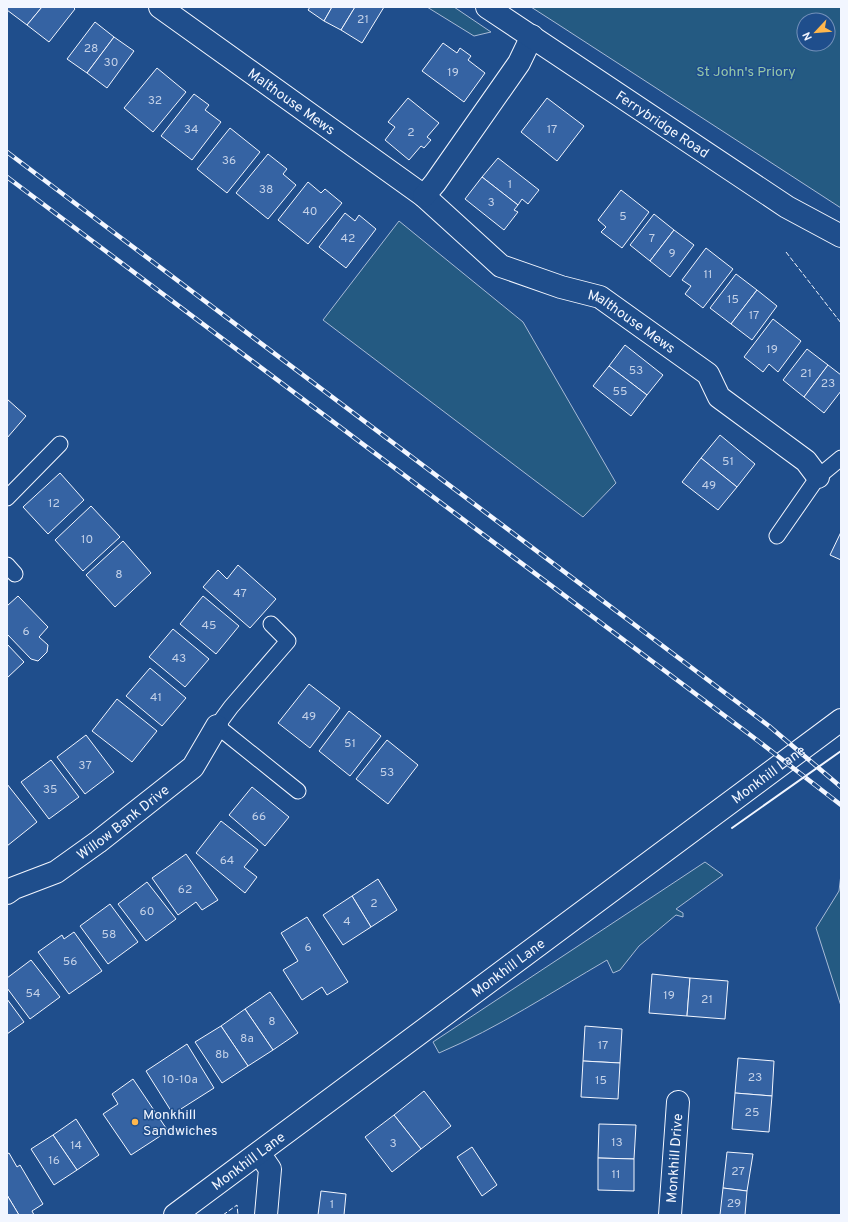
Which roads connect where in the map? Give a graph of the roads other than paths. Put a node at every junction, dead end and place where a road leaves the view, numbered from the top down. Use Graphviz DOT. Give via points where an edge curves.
graph roads {
  1 [pos="487,7"];
  2 [pos="166,9"];
  3 [pos="532,36"];
  4 [pos="424,196"];
  5 [pos="841,236"];
  6 [pos="60,444"];
  7 [pos="841,458"];
  8 [pos="818,477"];
  9 [pos="7,498"];
  10 [pos="777,536"];
  11 [pos="271,624"];
  12 [pos="841,720"];
  13 [pos="218,726"];
  14 [pos="298,791"];
  15 [pos="7,893"];
  16 [pos="678,1102"];
  17 [pos="259,1152"];
  18 [pos="175,1215"];
  19 [pos="266,1215"];
  20 [pos="670,1215"];
  1 -- 3 [label="street, Ferrybridge Road"];
  2 -- 4 [label="street, Malthouse Mews"];
  3 -- 4 [label="street" via="519,63"];
  3 -- 5 [label="street, Ferrybridge Road" via="787,206"];
  4 -- 8 [label="street, Malthouse Mews" via="502,266 600,297 654,335 708,374 720,397 806,461"];
  6 -- 9 [label="lane"];
  7 -- 8 [label="lane"];
  8 -- 10 [label="lane"];
  11 -- 13 [label="lane, Willow Bank Drive" via="288,641"];
  12 -- 17 [label="street, Monkhill Lane"];
  13 -- 14 [label="lane"];
  13 -- 15 [label="street, Willow Bank Drive" via="192,767 110,833 56,872"];
  16 -- 20 [label="street, Monkhill Drive"];
  17 -- 18 [label="street, Monkhill Lane"];
  17 -- 19 [label="street" via="270,1169"];
}
